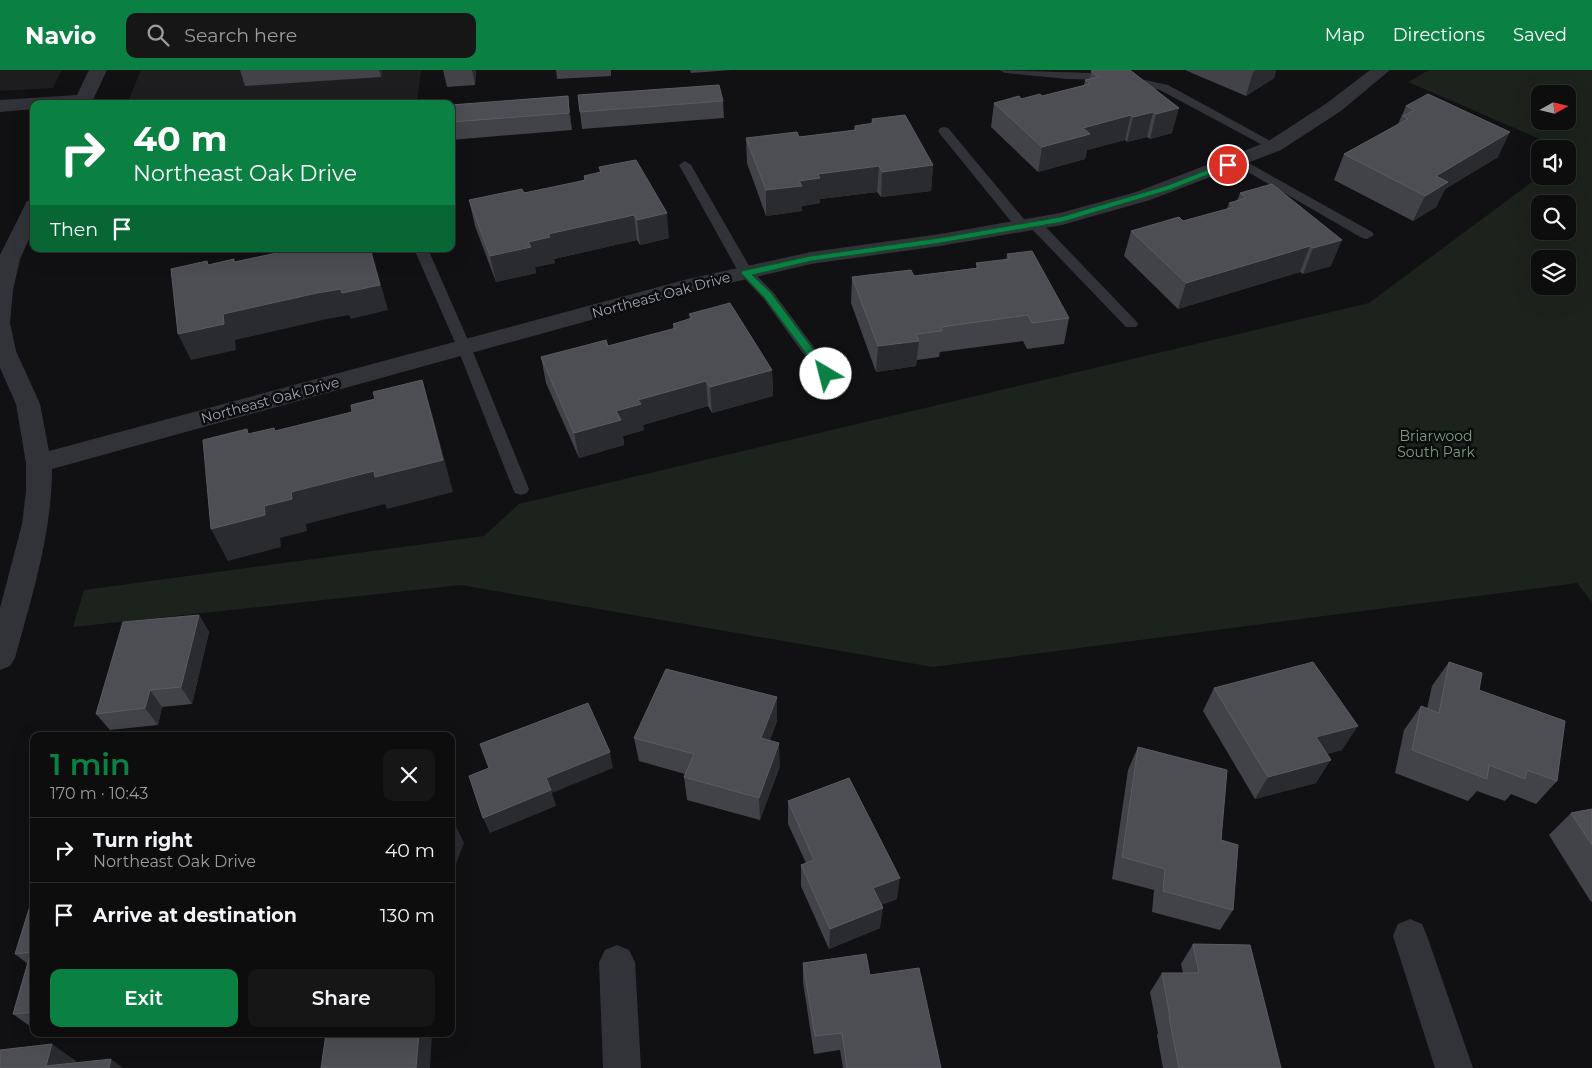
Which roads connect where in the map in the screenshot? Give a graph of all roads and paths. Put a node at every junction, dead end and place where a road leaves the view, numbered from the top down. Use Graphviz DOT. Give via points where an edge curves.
graph roads {
  1 [pos="98,70"];
  2 [pos="1005,70"];
  3 [pos="1381,70"];
  4 [pos="83,100"];
  5 [pos="30,105"];
  6 [pos="0,106"];
  7 [pos="944,131"];
  8 [pos="1274,146"];
  9 [pos="1238,161"];
  10 [pos="685,164"];
  11 [pos="30,214"];
  12 [pos="1029,225"];
  13 [pos="1367,235"];
  14 [pos="422,252"];
  15 [pos="746,273"];
  16 [pos="0,324"];
  17 [pos="1131,324"];
  18 [pos="464,347"];
  19 [pos="826,374"];
  20 [pos="39,463"];
  21 [pos="521,489"];
  22 [pos="0,658"];
  23 [pos="1410,936"];
  24 [pos="617,962"];
  25 [pos="622,1068"];
  26 [pos="1454,1068"];
  1 -- 4 [label="street"];
  2 -- 8 [label="lane" via="1118,77 1164,87"];
  3 -- 8 [label="street, Northeast Oak Drive" via="1334,107"];
  5 -- 6 [label="street"];
  7 -- 12 [label="lane"];
  8 -- 9 [label="street, Northeast Oak Drive"];
  9 -- 12 [label="street, Northeast Oak Drive" via="1143,196"];
  9 -- 13 [label="lane"];
  10 -- 15 [label="lane"];
  11 -- 16 [label="street" via="10,259 2,290"];
  12 -- 15 [label="street, Northeast Oak Drive" via="811,258"];
  12 -- 17 [label="lane"];
  14 -- 18 [label="lane"];
  15 -- 18 [label="street, Northeast Oak Drive"];
  15 -- 19 [label="lane" via="768,295"];
  16 -- 20 [label="street" via="4,351 28,404"];
  18 -- 20 [label="street, Northeast Oak Drive"];
  18 -- 21 [label="lane"];
  20 -- 22 [label="street" via="35,524"];
  23 -- 26 [label="street"];
  24 -- 25 [label="street"];
}
